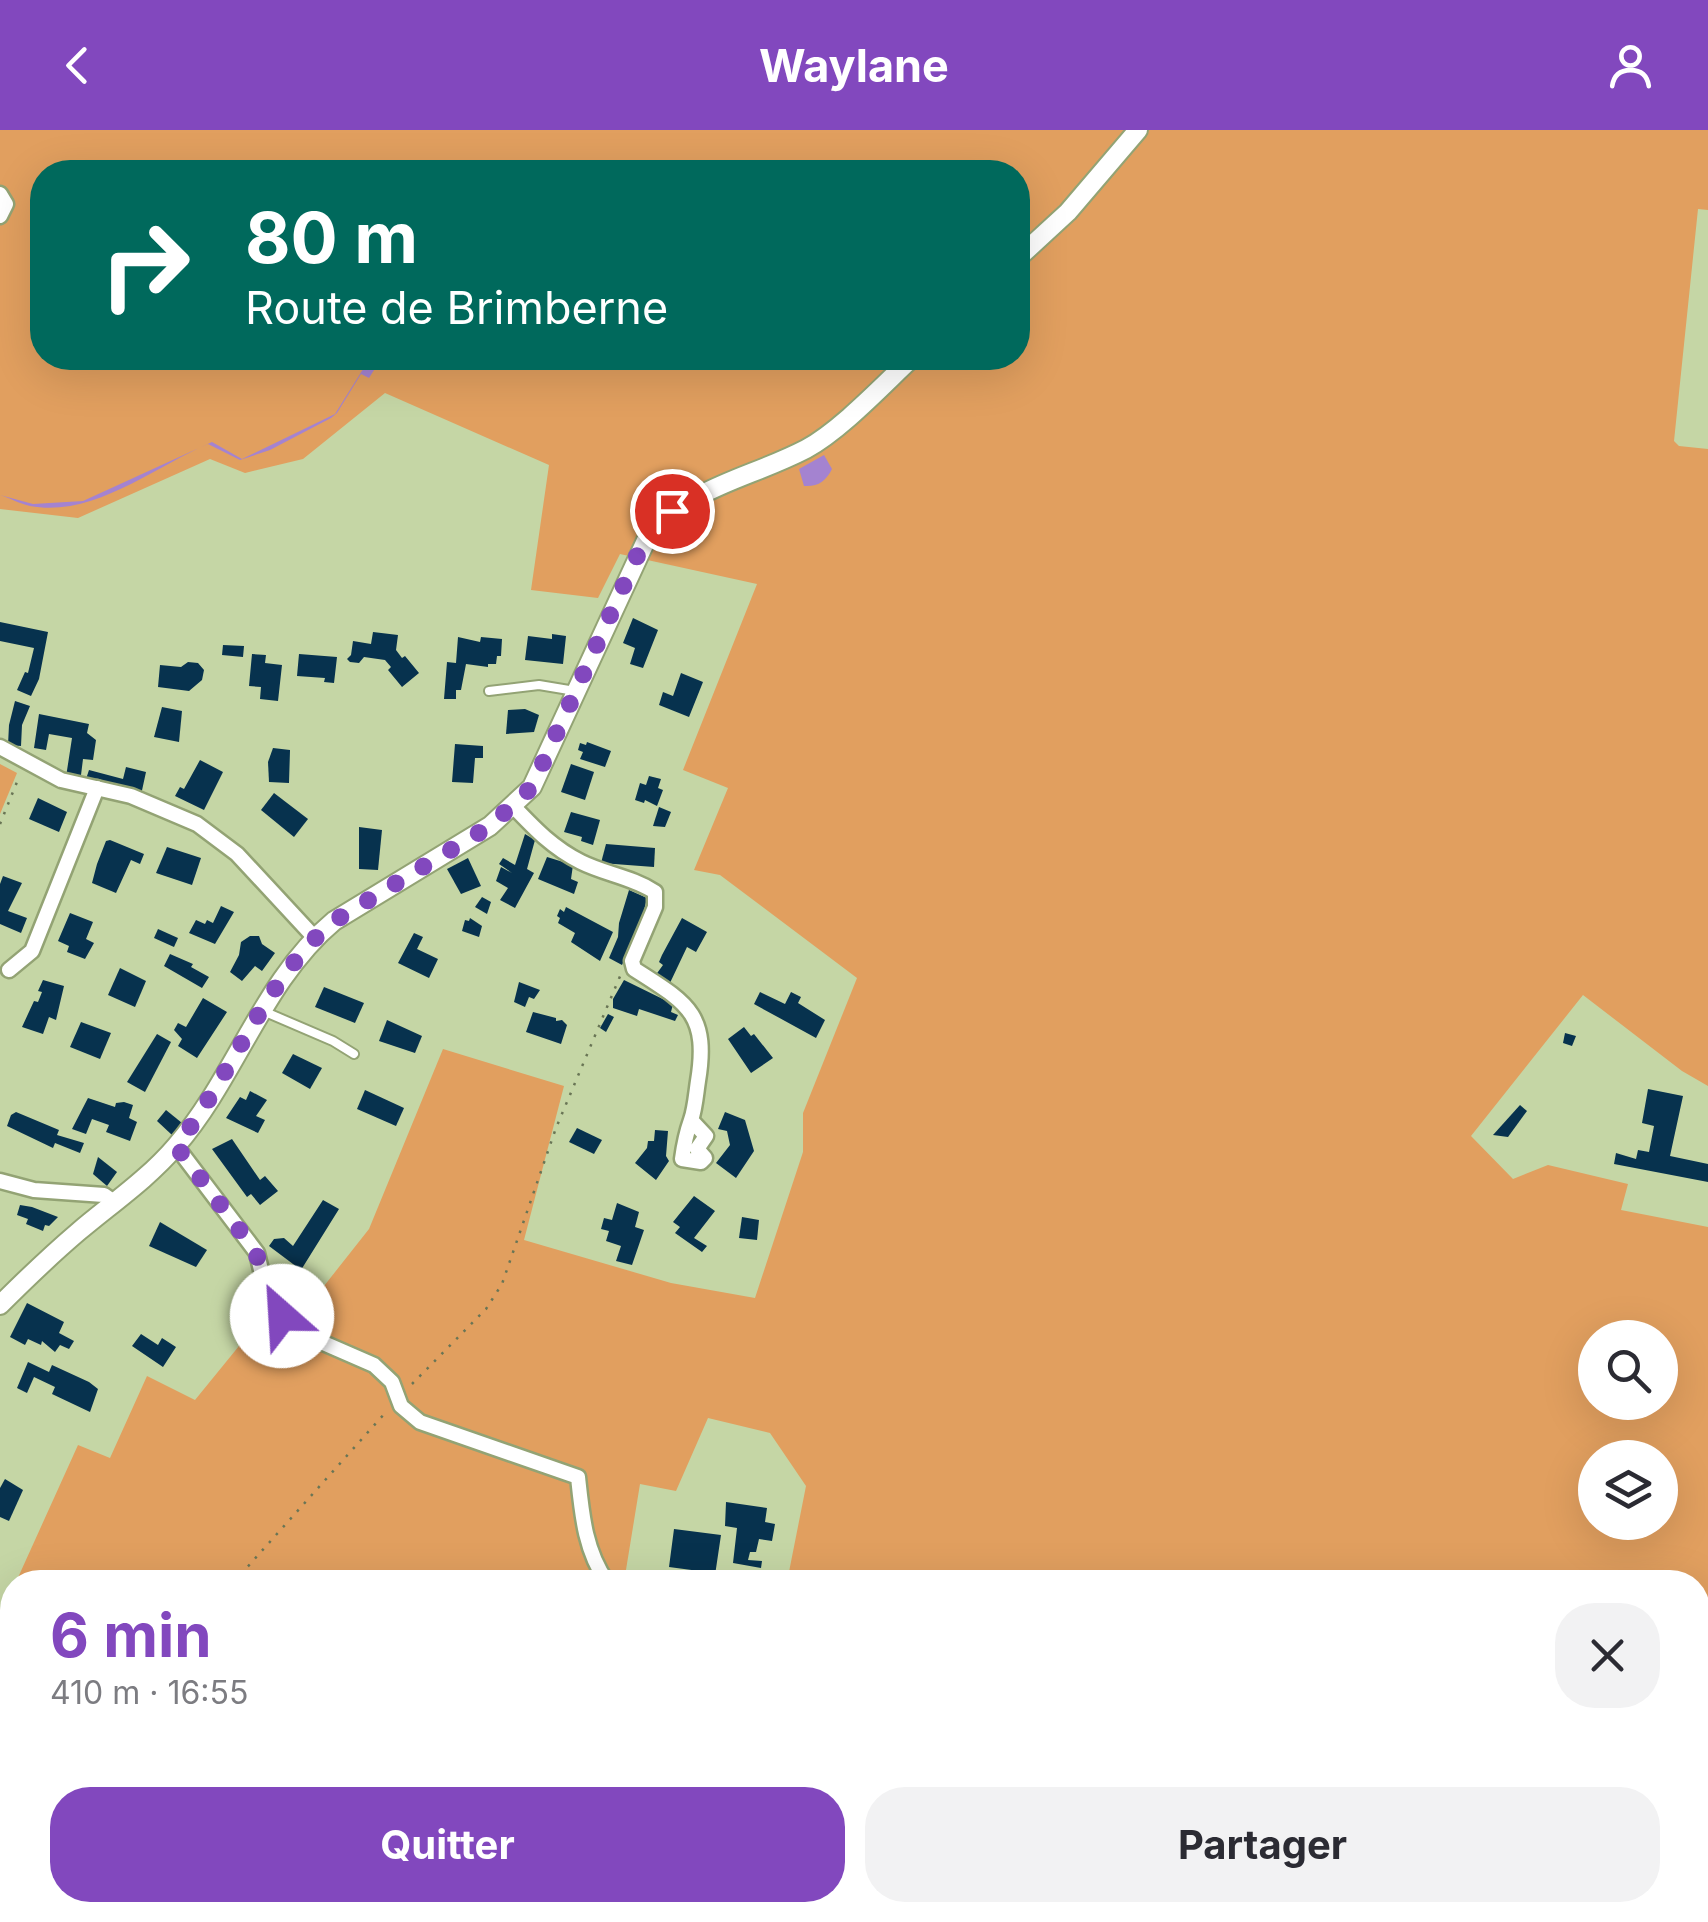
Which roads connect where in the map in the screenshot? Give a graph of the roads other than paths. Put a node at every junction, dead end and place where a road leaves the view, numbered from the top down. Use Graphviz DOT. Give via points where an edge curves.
graph roads {
  1 [pos="1138,130"];
  2 [pos="0,194"];
  3 [pos="0,216"];
  4 [pos="1030,247"];
  5 [pos="898,370"];
  6 [pos="490,691"];
  7 [pos="574,692"];
  8 [pos="0,748"];
  9 [pos="97,788"];
  10 [pos="514,807"];
  11 [pos="314,937"];
  12 [pos="9,970"];
  13 [pos="263,1012"];
  14 [pos="354,1054"];
  15 [pos="691,1120"];
  16 [pos="176,1146"];
  17 [pos="0,1181"];
  18 [pos="114,1202"];
  19 [pos="0,1306"];
  20 [pos="598,1570"];
  1 -- 4 [label="street"];
  2 -- 3 [label="street" via="6,204"];
  5 -- 7 [label="street" via="811,446 672,511 637,556"];
  6 -- 7 [label="lane" via="538,685"];
  7 -- 10 [label="street" via="543,769"];
  8 -- 9 [label="street" via="60,780"];
  9 -- 11 [label="street" via="197,824 237,854"];
  9 -- 12 [label="street" via="32,951"];
  10 -- 11 [label="street"];
  10 -- 15 [label="street" via="547,842 655,892 656,907 632,961 634,970 692,1014 703,1046"];
  11 -- 13 [label="street"];
  13 -- 14 [label="lane"];
  13 -- 16 [label="street"];
  16 -- 18 [label="street"];
  16 -- 20 [label="street" via="256,1252 265,1287 289,1328 374,1366 392,1382 400,1406 420,1422 578,1477"];
  17 -- 18 [label="street" via="104,1195"];
  18 -- 19 [label="street"];
}
